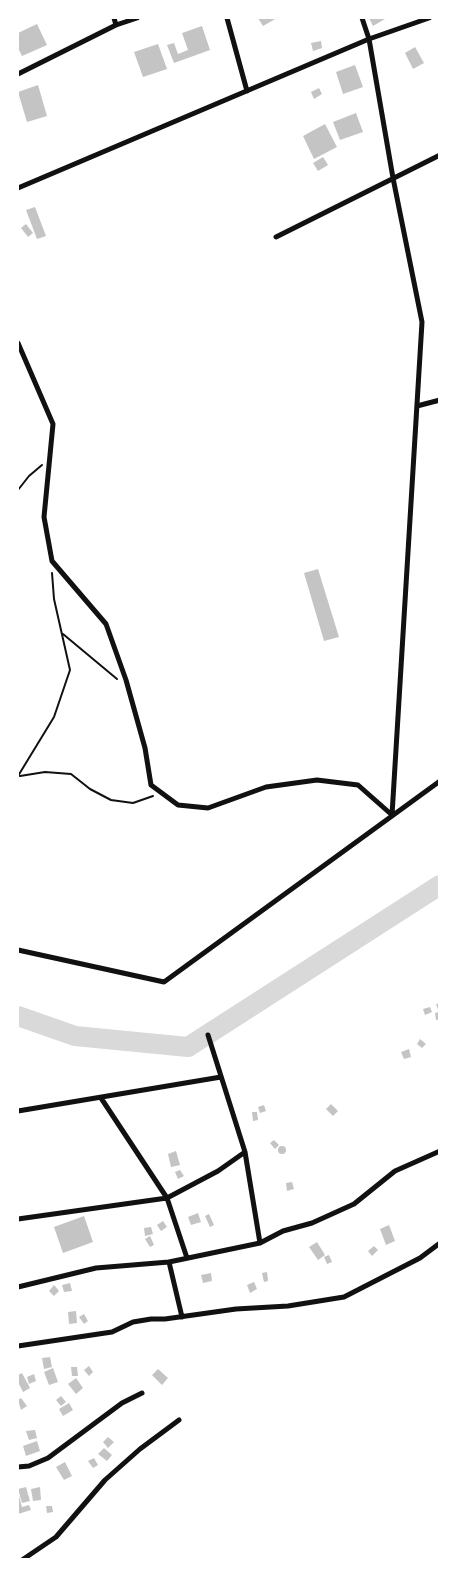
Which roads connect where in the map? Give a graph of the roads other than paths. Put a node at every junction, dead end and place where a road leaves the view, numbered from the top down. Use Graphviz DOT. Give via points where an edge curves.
graph roads {
  1 [pos="114,18"];
  2 [pos="137,18"];
  3 [pos="227,18"];
  4 [pos="362,18"];
  5 [pos="429,18"];
  6 [pos="116,25"];
  7 [pos="369,39"];
  8 [pos="18,74"];
  9 [pos="247,91"];
  10 [pos="440,155"];
  11 [pos="393,178"];
  12 [pos="18,188"];
  13 [pos="276,237"];
  14 [pos="18,343"];
  15 [pos="440,400"];
  16 [pos="417,406"];
  17 [pos="440,781"];
  18 [pos="392,815"];
  19 [pos="18,950"];
  20 [pos="208,1035"];
  21 [pos="221,1078"];
  22 [pos="101,1098"];
  23 [pos="18,1111"];
  24 [pos="440,1150"];
  25 [pos="245,1152"];
  26 [pos="167,1198"];
  27 [pos="18,1219"];
  28 [pos="260,1243"];
  29 [pos="440,1243"];
  30 [pos="187,1258"];
  31 [pos="169,1262"];
  32 [pos="18,1287"];
  33 [pos="182,1317"];
  34 [pos="18,1346"];
  35 [pos="142,1393"];
  36 [pos="179,1420"];
  37 [pos="18,1467"];
  38 [pos="22,1560"];
  1 -- 6 [label="street"];
  2 -- 6 [label="street"];
  3 -- 9 [label="street"];
  4 -- 7 [label="street"];
  5 -- 7 [label="street"];
  6 -- 8 [label="street"];
  7 -- 9 [label="street"];
  7 -- 11 [label="street"];
  9 -- 12 [label="street"];
  10 -- 11 [label="street"];
  11 -- 13 [label="street"];
  11 -- 16 [label="street" via="422,322"];
  14 -- 18 [label="street" via="53,424 44,517 52,561 106,624 145,748 150,785 178,805 208,808 266,787 317,780 358,785"];
  15 -- 16 [label="street"];
  16 -- 18 [label="street"];
  17 -- 18 [label="street"];
  18 -- 19 [label="street" via="164,982"];
  20 -- 21 [label="street"];
  21 -- 22 [label="street"];
  21 -- 25 [label="street"];
  22 -- 23 [label="street"];
  22 -- 26 [label="street"];
  24 -- 28 [label="street" via="395,1171 354,1204"];
  25 -- 26 [label="street" via="218,1171"];
  25 -- 28 [label="street"];
  26 -- 27 [label="street"];
  26 -- 30 [label="street"];
  28 -- 30 [label="street"];
  29 -- 33 [label="street" via="420,1258 344,1297"];
  30 -- 31 [label="street"];
  31 -- 32 [label="street" via="96,1268"];
  31 -- 33 [label="street"];
  33 -- 34 [label="street" via="133,1322 112,1332"];
  35 -- 37 [label="street" via="122,1403 48,1458"];
  36 -- 38 [label="street" via="105,1480 56,1537"];
}
